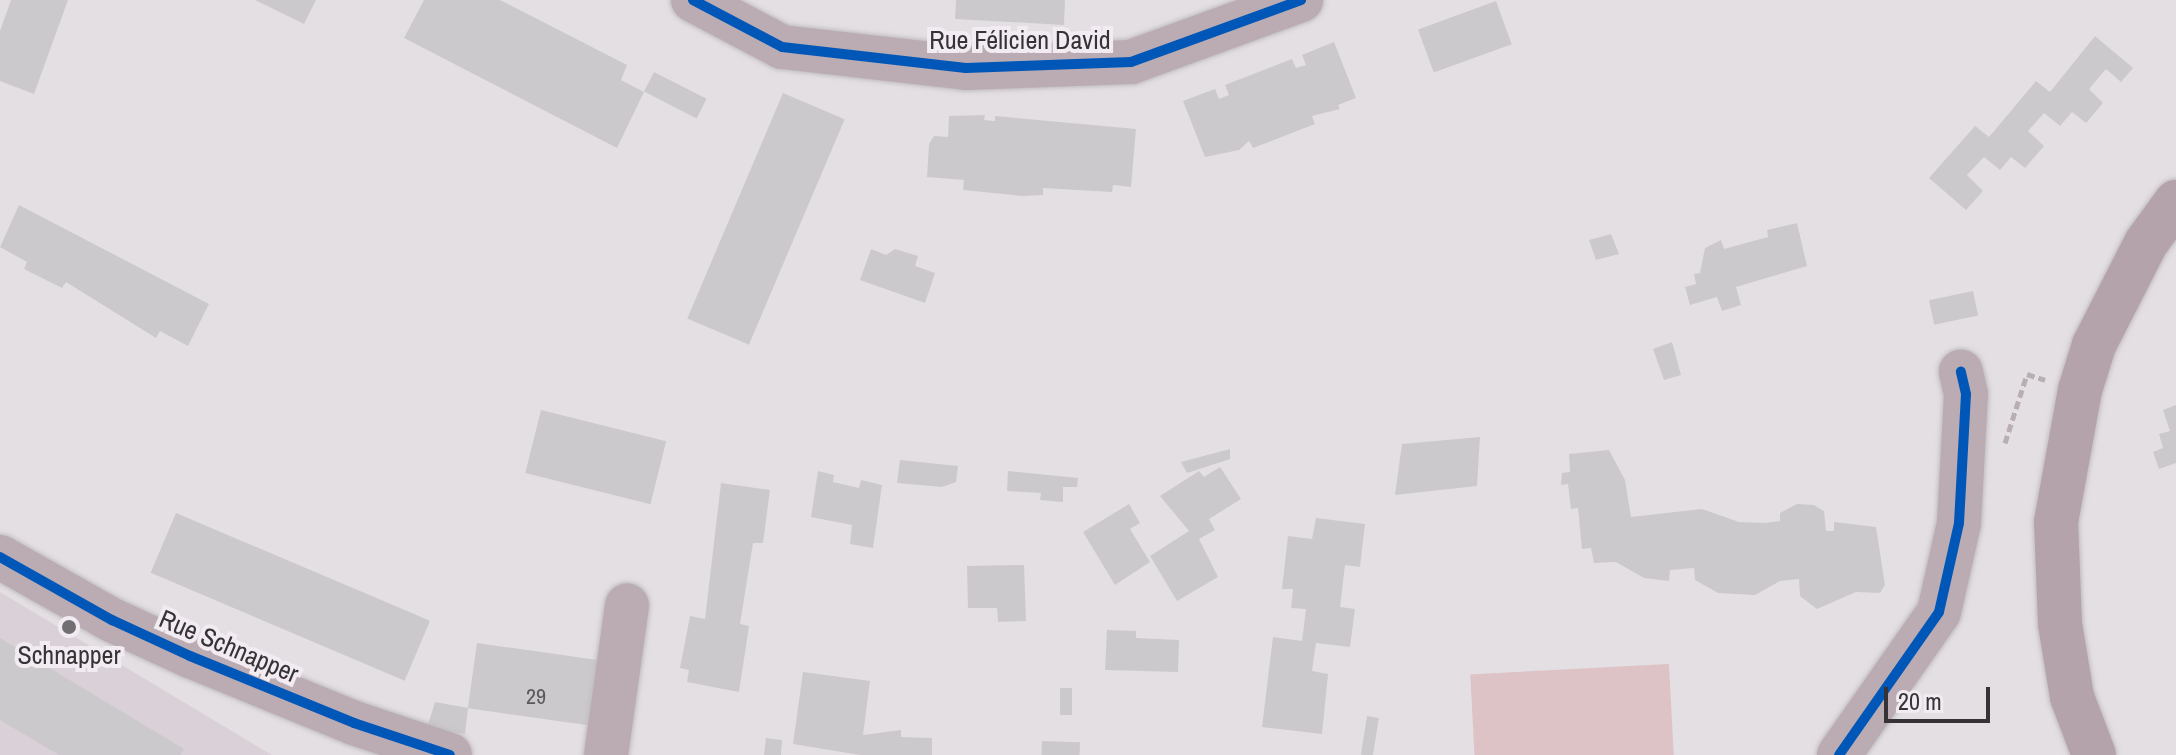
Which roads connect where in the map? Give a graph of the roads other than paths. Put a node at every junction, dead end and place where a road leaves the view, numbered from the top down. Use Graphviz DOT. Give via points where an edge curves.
graph roads {
  1 [pos="693,0"];
  2 [pos="1301,0"];
  3 [pos="2176,202"];
  4 [pos="1961,372"];
  5 [pos="0,557"];
  6 [pos="627,605"];
  7 [pos="450,755"];
  8 [pos="606,755"];
  9 [pos="1839,755"];
  10 [pos="2094,755"];
  1 -- 2 [label="street, Rue Félicien David" via="782,47 966,68 1131,62"];
  3 -- 10 [label="main road" via="2125,280 2080,390 2056,522 2060,624 2072,697"];
  4 -- 9 [label="street" via="1966,394 1959,523 1939,612"];
  5 -- 7 [label="street, Rue Schnapper" via="112,620 190,656"];
  6 -- 8 [label="street"];
}
